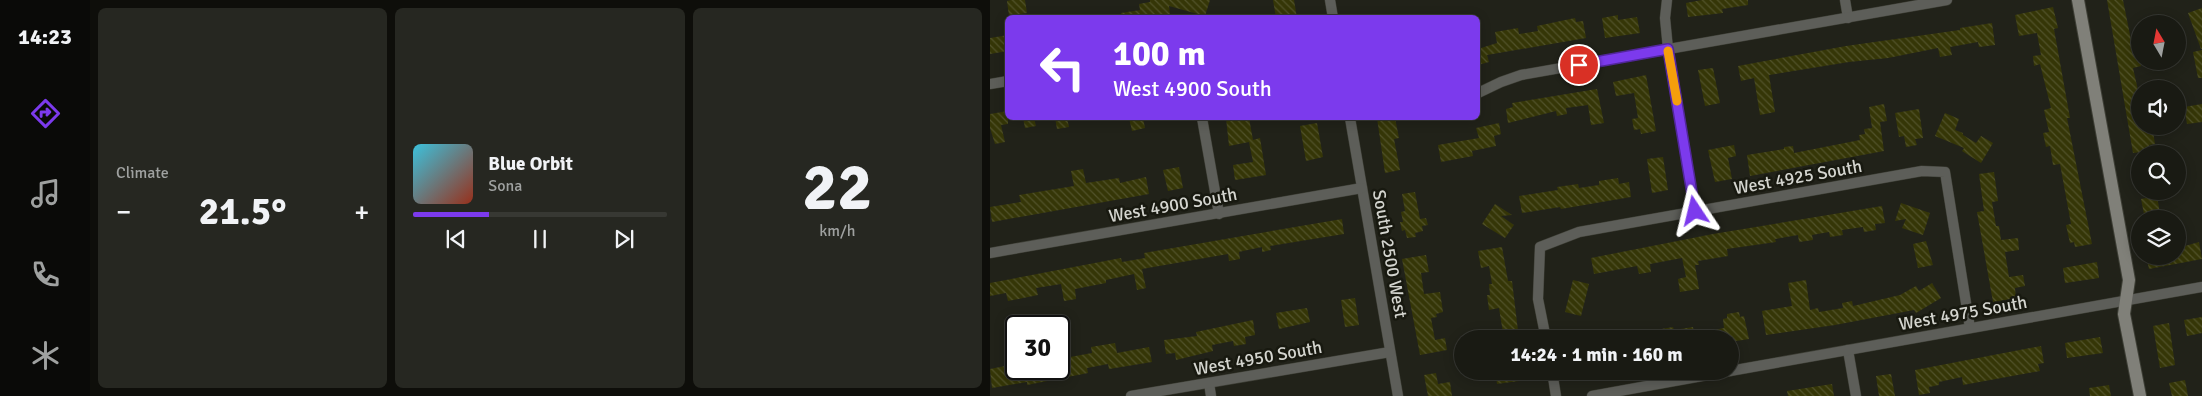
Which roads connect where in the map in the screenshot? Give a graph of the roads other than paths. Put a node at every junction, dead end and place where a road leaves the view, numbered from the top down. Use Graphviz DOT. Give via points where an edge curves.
graph roads {
  1 [pos="1330,0"];
  2 [pos="1667,0"];
  3 [pos="1845,0"];
  4 [pos="1947,0"];
  5 [pos="2078,0"];
  6 [pos="1332,15"];
  7 [pos="1848,18"];
  8 [pos="1668,49"];
  9 [pos="1005,82"];
  10 [pos="990,84"];
  11 [pos="1480,92"];
  12 [pos="1202,120"];
  13 [pos="1350,120"];
  14 [pos="1362,188"];
  15 [pos="1695,211"];
  16 [pos="1220,214"];
  17 [pos="990,253"];
  18 [pos="2202,287"];
  19 [pos="2128,300"];
  20 [pos="1970,328"];
  21 [pos="1544,330"];
  22 [pos="1848,350"];
  23 [pos="1390,352"];
  24 [pos="1739,369"];
  25 [pos="1553,380"];
  26 [pos="1680,380"];
  27 [pos="1209,382"];
  28 [pos="1131,396"];
  29 [pos="1211,396"];
  30 [pos="1398,396"];
  31 [pos="1556,396"];
  32 [pos="1592,396"];
  33 [pos="1856,396"];
  34 [pos="2140,396"];
  1 -- 6 [label="street"];
  2 -- 8 [label="street"];
  3 -- 7 [label="street"];
  4 -- 7 [label="street"];
  5 -- 19 [label="street" via="2129,280"];
  7 -- 8 [label="street"];
  8 -- 11 [label="street" via="1521,75"];
  8 -- 15 [label="street"];
  9 -- 10 [label="street"];
  12 -- 16 [label="street"];
  13 -- 14 [label="street, South 2500 West"];
  14 -- 16 [label="street, West 4900 South"];
  14 -- 23 [label="street, South 2500 West"];
  15 -- 20 [label="street, West 4925 South" via="1922,172 1945,172"];
  15 -- 21 [label="street, West 4925 South" via="1579,232 1540,247 1538,298"];
  16 -- 17 [label="street, West 4900 South"];
  18 -- 19 [label="street, West 4975 South"];
  19 -- 20 [label="street, West 4975 South"];
  19 -- 34 [label="street" via="2124,314"];
  20 -- 22 [label="street, West 4975 South"];
  22 -- 24 [label="street, West 4975 South"];
  22 -- 33 [label="street"];
  23 -- 27 [label="street, West 4950 South"];
  23 -- 30 [label="street, South 2500 West"];
  25 -- 31 [label="street"];
  26 -- 32 [label="street, West 4975 South"];
  27 -- 28 [label="street, West 4950 South"];
  27 -- 29 [label="street"];
}
